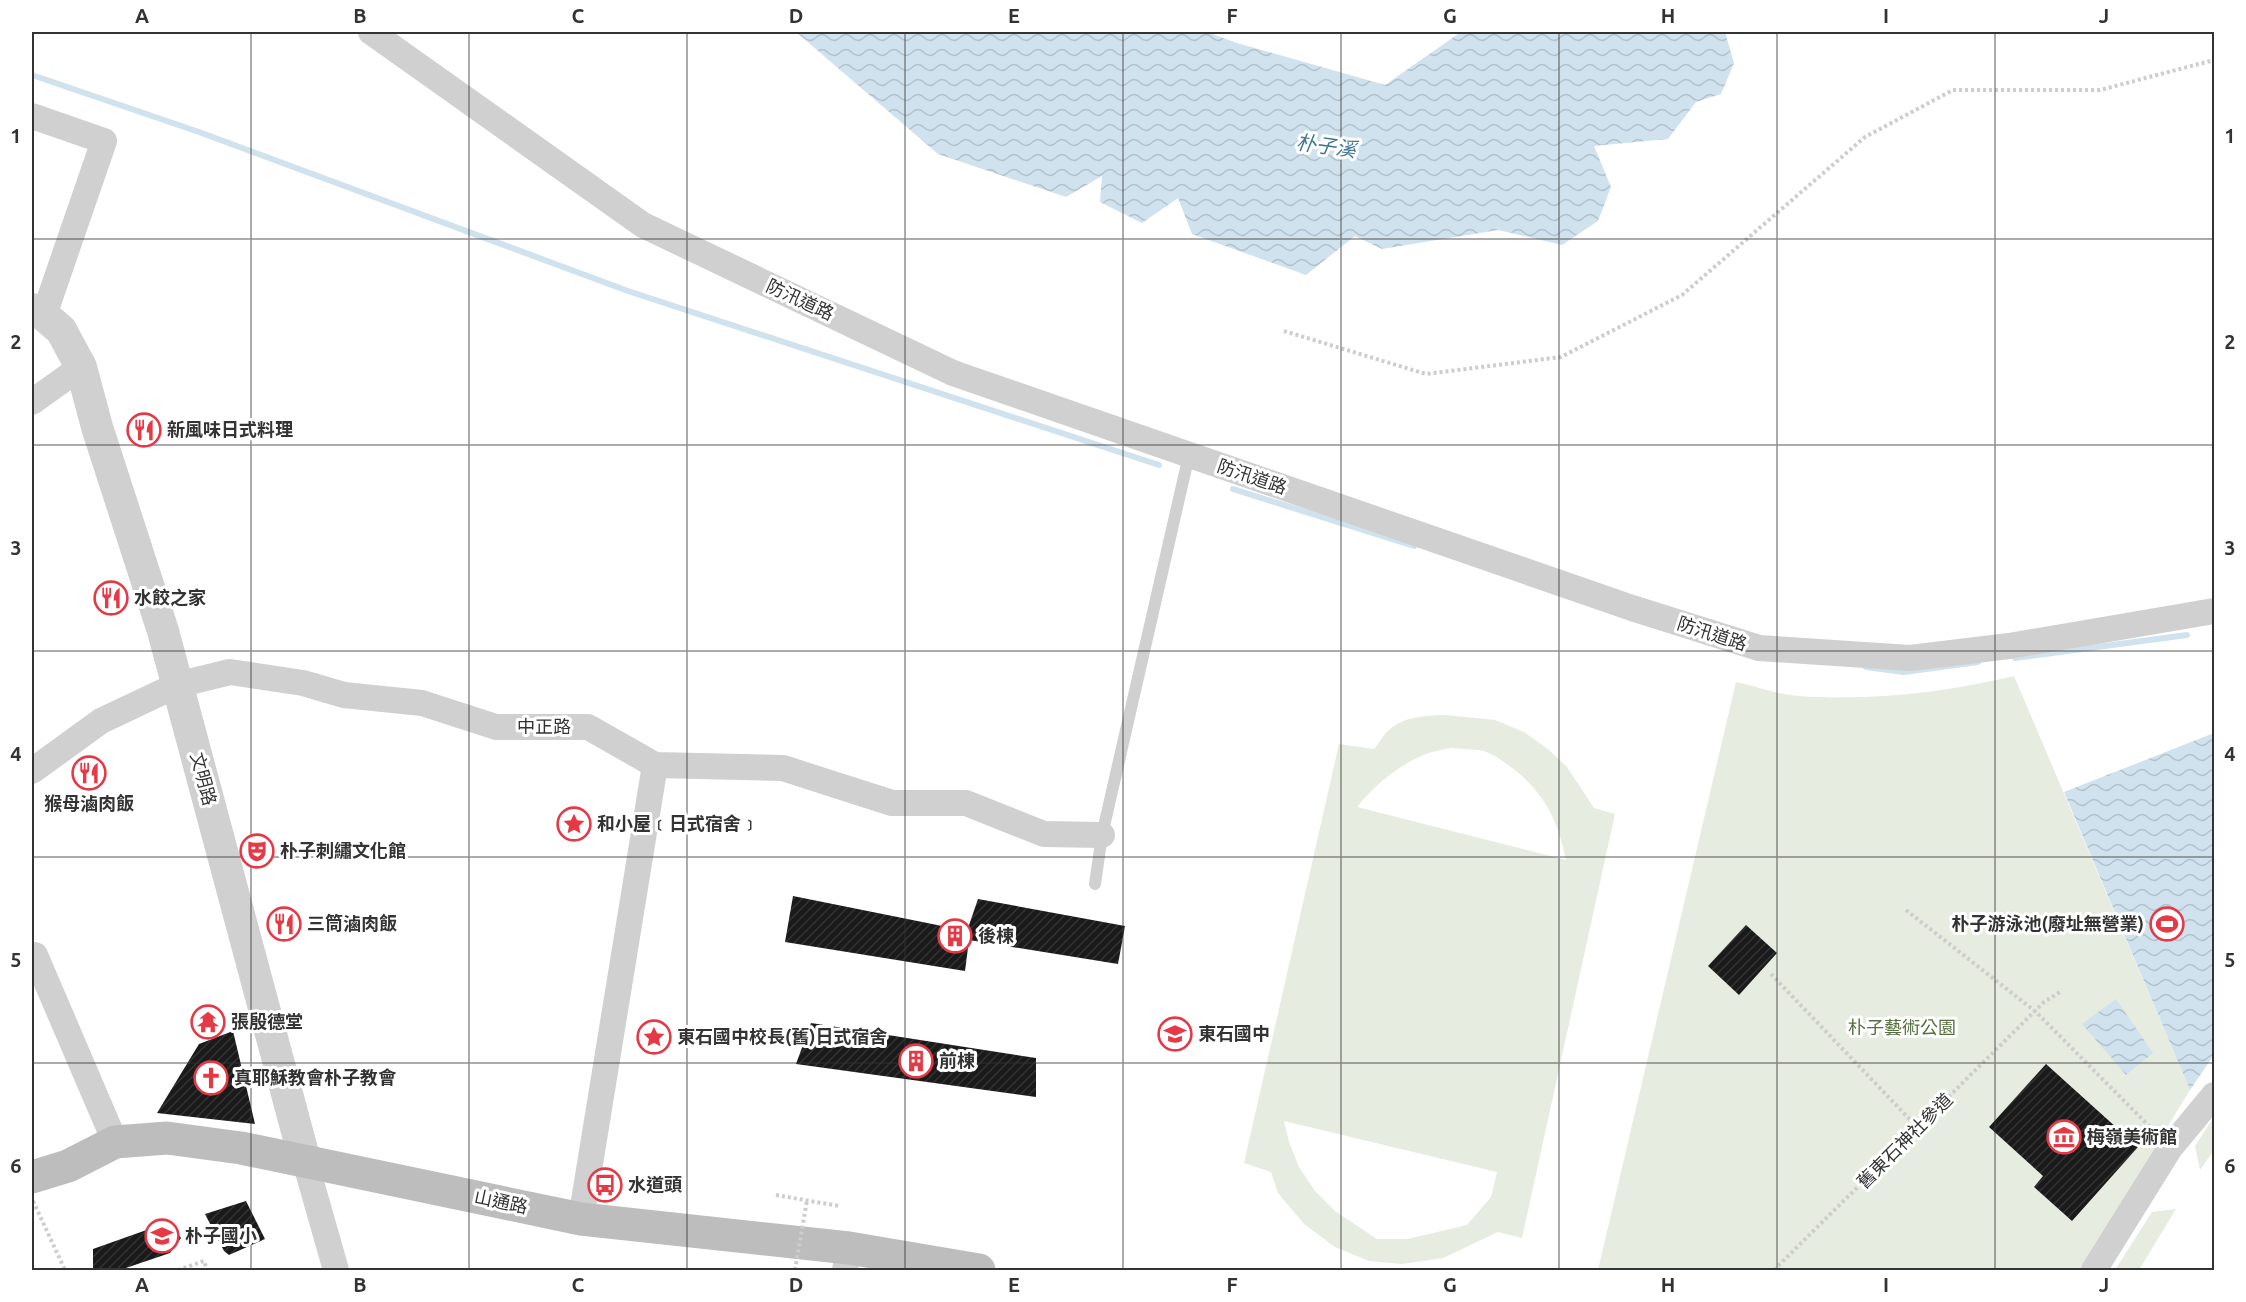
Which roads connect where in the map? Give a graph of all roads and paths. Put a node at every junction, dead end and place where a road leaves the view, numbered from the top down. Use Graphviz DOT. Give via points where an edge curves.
graph roads {
  1 [pos="370,32"];
  2 [pos="2214,60"];
  3 [pos="32,116"];
  4 [pos="38,312"];
  5 [pos="1284,331"];
  6 [pos="81,367"];
  7 [pos="32,402"];
  8 [pos="1189,455"];
  9 [pos="2213,614"];
  10 [pos="177,686"];
  11 [pos="655,765"];
  12 [pos="32,771"];
  13 [pos="1102,835"];
  14 [pos="1095,884"];
  15 [pos="1906,910"];
  16 [pos="35,955"];
  17 [pos="1771,974"];
  18 [pos="2060,992"];
  19 [pos="2036,1012"];
  20 [pos="2214,1095"];
  21 [pos="1918,1128"];
  22 [pos="115,1142"];
  23 [pos="2170,1148"];
  24 [pos="305,1161"];
  25 [pos="32,1178"];
  26 [pos="776,1195"];
  27 [pos="32,1198"];
  28 [pos="807,1200"];
  29 [pos="839,1206"];
  30 [pos="582,1219"];
  31 [pos="847,1259"];
  32 [pos="65,1270"];
  33 [pos="178,1270"];
  34 [pos="207,1270"];
  35 [pos="336,1270"];
  36 [pos="795,1270"];
  37 [pos="979,1270"];
  38 [pos="1774,1270"];
  39 [pos="2094,1270"];
  1 -- 8 [label="street, 防汛道路" via="643,225 953,372"];
  2 -- 5 [label="path" via="2100,90 1953,90 1865,137 1682,295 1561,357 1426,374"];
  3 -- 4 [label="street" via="104,141"];
  4 -- 6 [label="street, 文明路" via="61,330"];
  6 -- 7 [label="street"];
  6 -- 10 [label="street, 文明路"];
  8 -- 9 [label="street, 防汛道路" via="1759,648 1910,658"];
  8 -- 13 [label="lane"];
  10 -- 11 [label="street, 中正路" via="230,672 303,683 344,695 422,703 496,727 588,727"];
  10 -- 12 [label="street, 中正路" via="101,721"];
  10 -- 24 [label="street, 文明路"];
  11 -- 13 [label="street, 中正路" via="783,768 892,803 966,803 1044,834"];
  11 -- 30 [label="street"];
  13 -- 14 [label="lane"];
  15 -- 19 [label="path"];
  16 -- 22 [label="street"];
  17 -- 21 [label="path"];
  18 -- 19 [label="path, 舊東石神社參道"];
  19 -- 21 [label="path, 舊東石神社參道"];
  19 -- 23 [label="path"];
  20 -- 23 [label="street"];
  21 -- 38 [label="path, 舊東石神社參道"];
  22 -- 24 [label="main road, 山通路" via="167,1138"];
  22 -- 25 [label="main road, 山通路" via="68,1166"];
  23 -- 39 [label="street"];
  24 -- 30 [label="main road, 山通路"];
  24 -- 35 [label="street, 文明路"];
  26 -- 28 [label="path"];
  27 -- 32 [label="path"];
  28 -- 29 [label="path"];
  28 -- 36 [label="path, bridge"];
  30 -- 31 [label="main road, 山通路"];
  31 -- 37 [label="main road, 山通路"];
  33 -- 34 [label="path" via="204,1261"];
}
